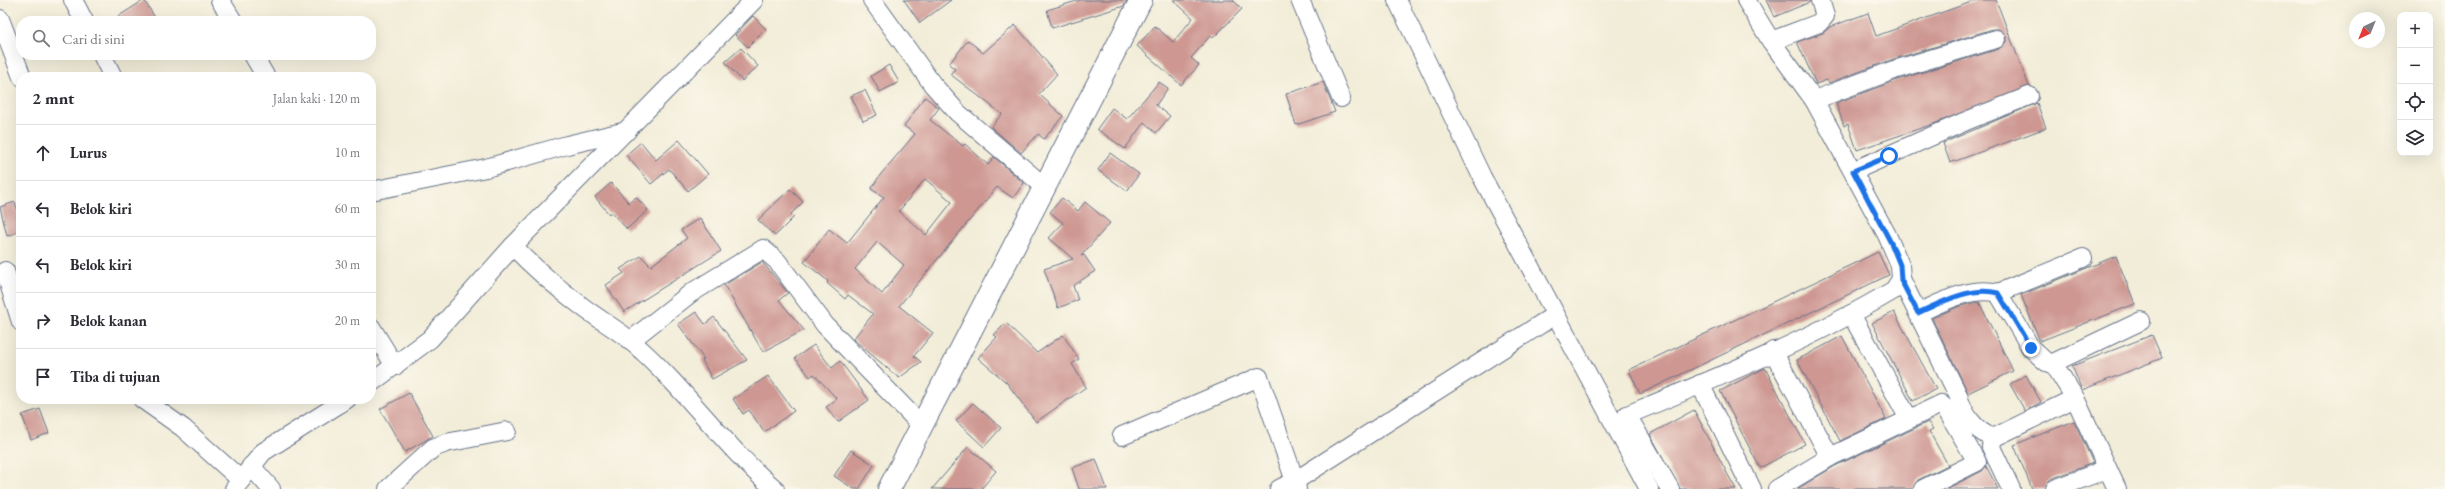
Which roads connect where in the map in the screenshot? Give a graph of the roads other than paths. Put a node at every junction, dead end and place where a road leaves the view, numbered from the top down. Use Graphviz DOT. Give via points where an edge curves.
graph roads {
  1 [pos="73,0"];
  2 [pos="220,0"];
  3 [pos="754,0"];
  4 [pos="872,0"];
  5 [pos="1140,0"];
  6 [pos="1300,0"];
  7 [pos="1397,0"];
  8 [pos="1746,0"];
  9 [pos="1820,0"];
  10 [pos="81,16"];
  11 [pos="230,16"];
  12 [pos="0,19"];
  13 [pos="1996,39"];
  14 [pos="1771,41"];
  15 [pos="104,60"];
  16 [pos="256,60"];
  17 [pos="7,63"];
  18 [pos="17,72"];
  19 [pos="110,72"];
  20 [pos="263,72"];
  21 [pos="2029,96"];
  22 [pos="1341,98"];
  23 [pos="1814,100"];
  24 [pos="627,131"];
  25 [pos="1853,171"];
  26 [pos="1045,186"];
  27 [pos="376,190"];
  28 [pos="513,246"];
  29 [pos="2082,258"];
  30 [pos="9,270"];
  31 [pos="1901,280"];
  32 [pos="1998,293"];
  33 [pos="16,300"];
  34 [pos="1918,313"];
  35 [pos="1851,314"];
  36 [pos="1555,315"];
  37 [pos="2141,321"];
  38 [pos="376,335"];
  39 [pos="630,341"];
  40 [pos="1773,351"];
  41 [pos="2053,362"];
  42 [pos="395,366"];
  43 [pos="376,379"];
  44 [pos="1700,384"];
  45 [pos="2075,398"];
  46 [pos="149,404"];
  47 [pos="339,404"];
  48 [pos="1609,415"];
  49 [pos="1627,415"];
  50 [pos="1909,419"];
  51 [pos="921,425"];
  52 [pos="507,431"];
  53 [pos="1122,436"];
  54 [pos="1994,447"];
  55 [pos="1830,457"];
  56 [pos="1977,462"];
  57 [pos="2107,469"];
  58 [pos="242,478"];
  59 [pos="1291,486"];
  60 [pos="272,489"];
  61 [pos="388,489"];
  62 [pos="776,489"];
  63 [pos="889,489"];
  64 [pos="1649,489"];
  65 [pos="1670,489"];
  66 [pos="1752,489"];
  67 [pos="1777,489"];
  68 [pos="1923,489"];
  69 [pos="2010,489"];
  70 [pos="2055,489"];
  71 [pos="2117,489"];
  1 -- 10 [label="street"];
  2 -- 11 [label="street"];
  3 -- 24 [label="street"];
  4 -- 26 [label="street" via="933,84 958,113"];
  5 -- 26 [label="main road"];
  6 -- 22 [label="street"];
  7 -- 36 [label="street" via="1482,177"];
  8 -- 14 [label="street"];
  9 -- 14 [label="street" via="1825,16 1819,23"];
  12 -- 17 [label="street"];
  13 -- 23 [label="street" via="1894,70"];
  14 -- 23 [label="street"];
  15 -- 19 [label="street"];
  16 -- 20 [label="street"];
  17 -- 18 [label="street"];
  21 -- 25 [label="street"];
  23 -- 25 [label="street"];
  24 -- 27 [label="street" via="486,168"];
  24 -- 28 [label="street"];
  25 -- 31 [label="street" via="1891,243 1900,265"];
  26 -- 51 [label="main road"];
  28 -- 39 [label="street" via="531,265 579,305"];
  28 -- 42 [label="street" via="430,339"];
  29 -- 32 [label="street"];
  30 -- 33 [label="street"];
  31 -- 34 [label="street"];
  31 -- 35 [label="street" via="1894,290"];
  32 -- 34 [label="street" via="1984,289 1951,298"];
  32 -- 41 [label="street" via="2031,348 2046,362"];
  34 -- 54 [label="street" via="1958,395 1961,409"];
  35 -- 40 [label="street"];
  35 -- 50 [label="street"];
  36 -- 48 [label="street"];
  36 -- 59 [label="street"];
  37 -- 41 [label="street"];
  38 -- 42 [label="street"];
  39 -- 51 [label="street" via="691,293 762,249 777,261 824,325"];
  39 -- 62 [label="street" via="670,379 754,472"];
  40 -- 44 [label="street"];
  40 -- 55 [label="street"];
  41 -- 45 [label="street"];
  42 -- 43 [label="street"];
  44 -- 49 [label="street"];
  44 -- 66 [label="street"];
  45 -- 54 [label="street"];
  45 -- 57 [label="street"];
  46 -- 58 [label="street" via="183,428"];
  47 -- 58 [label="street" via="263,452"];
  48 -- 49 [label="street"];
  48 -- 64 [label="street"];
  49 -- 65 [label="street"];
  50 -- 55 [label="street"];
  50 -- 56 [label="street" via="1941,404"];
  51 -- 63 [label="main road"];
  52 -- 61 [label="street" via="433,448"];
  53 -- 59 [label="street" via="1259,377"];
  54 -- 56 [label="street"];
  54 -- 69 [label="street"];
  55 -- 67 [label="street"];
  56 -- 68 [label="street"];
  57 -- 70 [label="street"];
  57 -- 71 [label="street"];
  58 -- 60 [label="street"];
}
